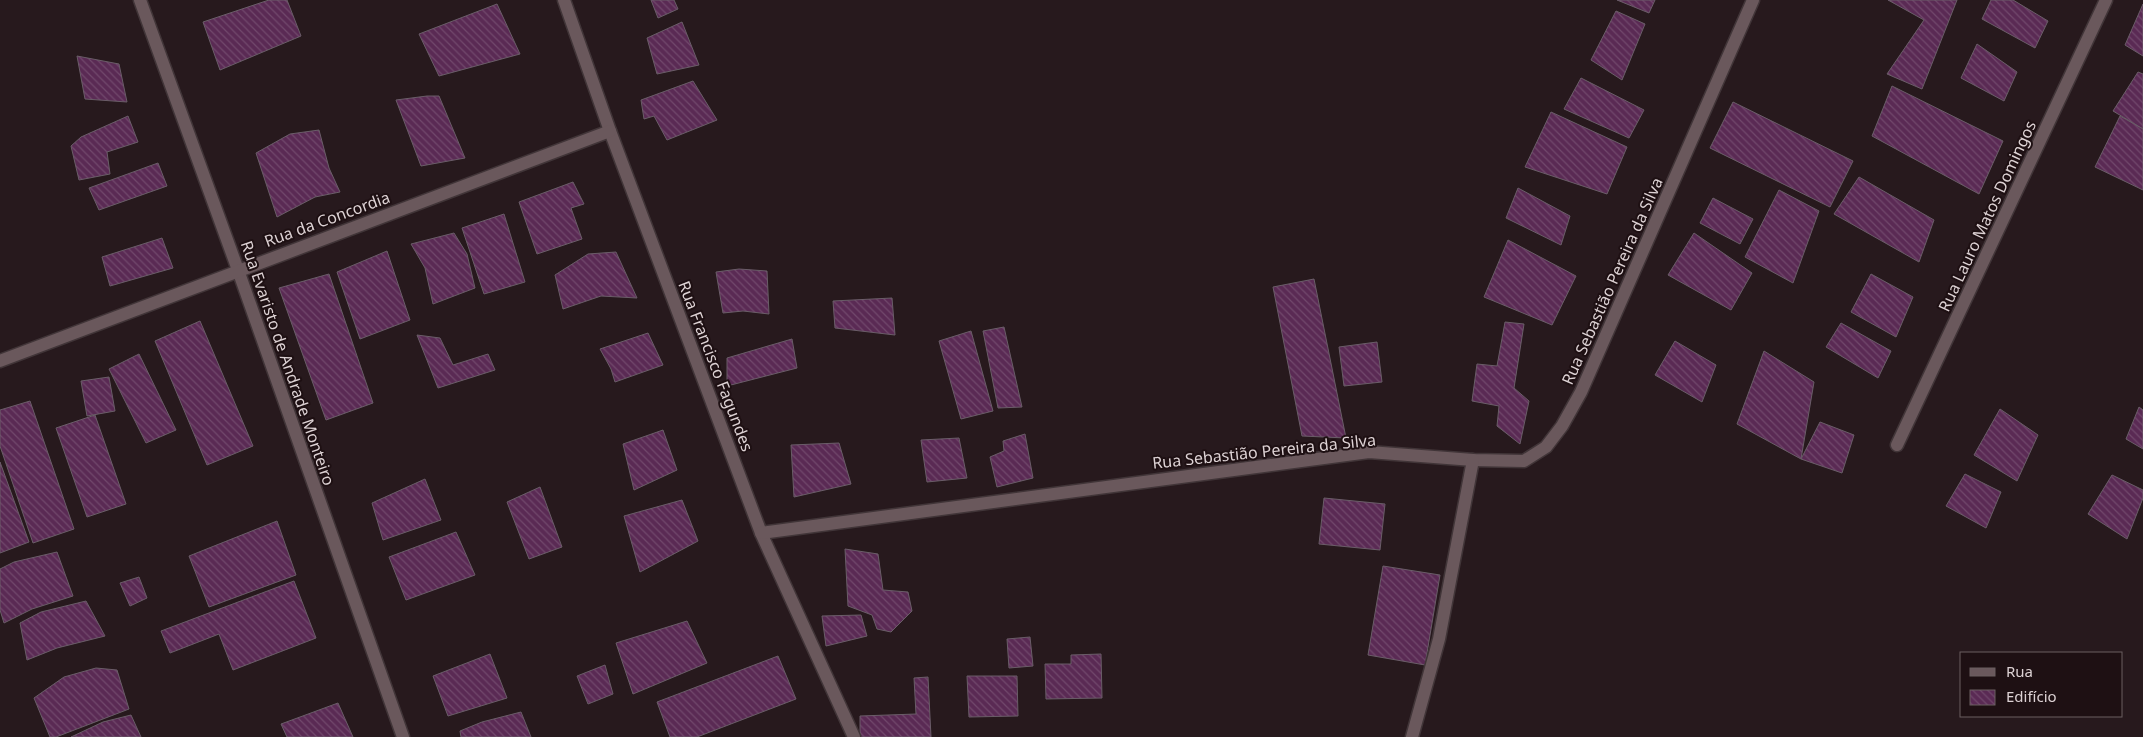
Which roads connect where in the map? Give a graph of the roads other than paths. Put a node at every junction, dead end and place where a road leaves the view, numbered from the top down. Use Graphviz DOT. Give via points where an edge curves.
graph roads {
  1 [pos="140,0"];
  2 [pos="564,0"];
  3 [pos="1753,0"];
  4 [pos="2106,0"];
  5 [pos="610,131"];
  6 [pos="238,270"];
  7 [pos="0,361"];
  8 [pos="1897,445"];
  9 [pos="1474,460"];
  10 [pos="761,533"];
  11 [pos="403,737"];
  12 [pos="854,737"];
  13 [pos="1412,737"];
  1 -- 6 [label="street, Rua Evaristo de Andrade Monteiro"];
  2 -- 5 [label="street, Rua Francisco Fagundes"];
  3 -- 9 [label="street, Rua Sebastião Pereira da Silva" via="1581,392 1562,426 1546,447 1524,461"];
  4 -- 8 [label="street, Rua Lauro Matos Domingos"];
  5 -- 6 [label="street, Rua da Concordia"];
  5 -- 10 [label="street, Rua Francisco Fagundes"];
  6 -- 7 [label="street, Rua da Concordia"];
  6 -- 11 [label="street, Rua Evaristo de Andrade Monteiro"];
  9 -- 10 [label="street, Rua Sebastião Pereira da Silva" via="1369,452"];
  9 -- 13 [label="street" via="1439,639"];
  10 -- 12 [label="street, Rua Francisco Fagundes"];
}
